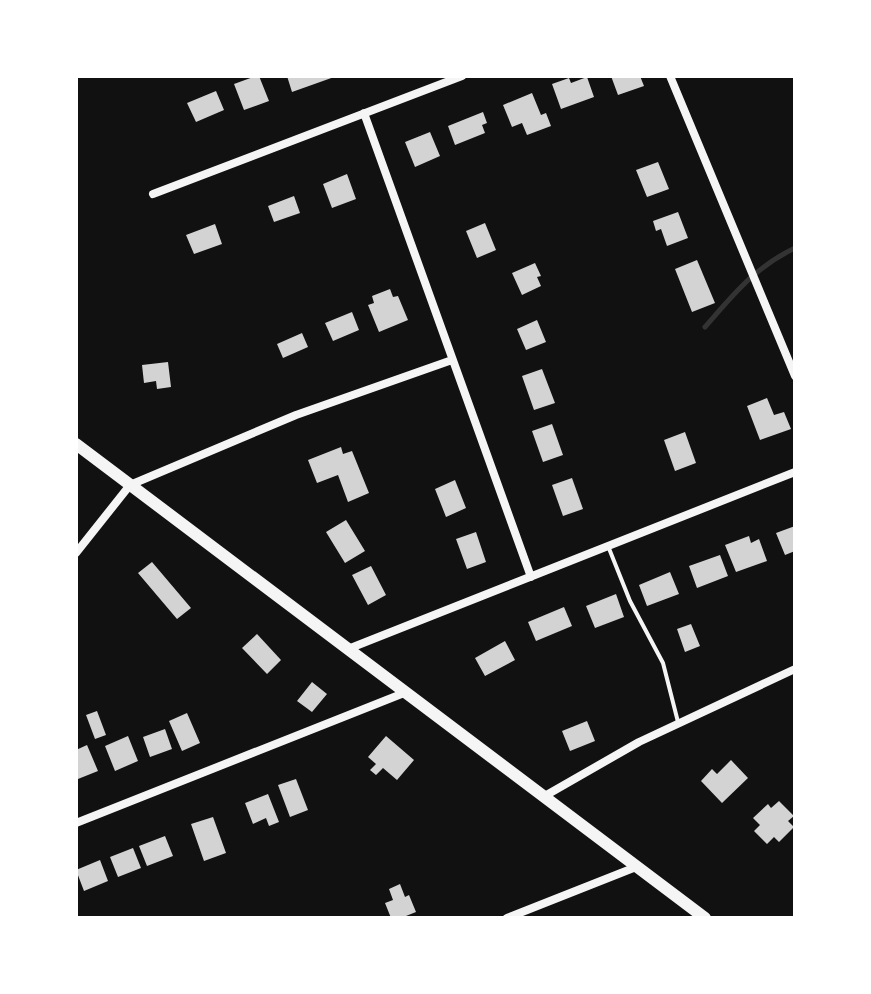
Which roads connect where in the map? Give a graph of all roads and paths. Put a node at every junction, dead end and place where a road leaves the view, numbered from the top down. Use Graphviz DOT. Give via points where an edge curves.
graph roads {
  1 [pos="462,76"];
  2 [pos="670,76"];
  3 [pos="364,113"];
  4 [pos="153,194"];
  5 [pos="452,360"];
  6 [pos="795,376"];
  7 [pos="76,444"];
  8 [pos="795,472"];
  9 [pos="130,485"];
  10 [pos="608,546"];
  11 [pos="76,553"];
  12 [pos="531,577"];
  13 [pos="348,649"];
  14 [pos="795,669"];
  15 [pos="404,693"];
  16 [pos="678,724"];
  17 [pos="542,798"];
  18 [pos="76,823"];
  19 [pos="636,867"];
  20 [pos="507,918"];
  21 [pos="705,918"];
  1 -- 3 [label="street"];
  2 -- 6 [label="street"];
  3 -- 4 [label="street"];
  3 -- 5 [label="street"];
  5 -- 9 [label="street" via="296,415"];
  5 -- 12 [label="street"];
  7 -- 9 [label="main road"];
  8 -- 10 [label="street"];
  9 -- 11 [label="street"];
  9 -- 13 [label="main road"];
  10 -- 12 [label="street"];
  10 -- 16 [label="lane" via="663,663"];
  12 -- 13 [label="street"];
  13 -- 15 [label="main road"];
  14 -- 16 [label="street"];
  15 -- 17 [label="main road"];
  15 -- 18 [label="street"];
  16 -- 17 [label="street"];
  17 -- 19 [label="main road"];
  19 -- 20 [label="street"];
  19 -- 21 [label="main road"];
}
